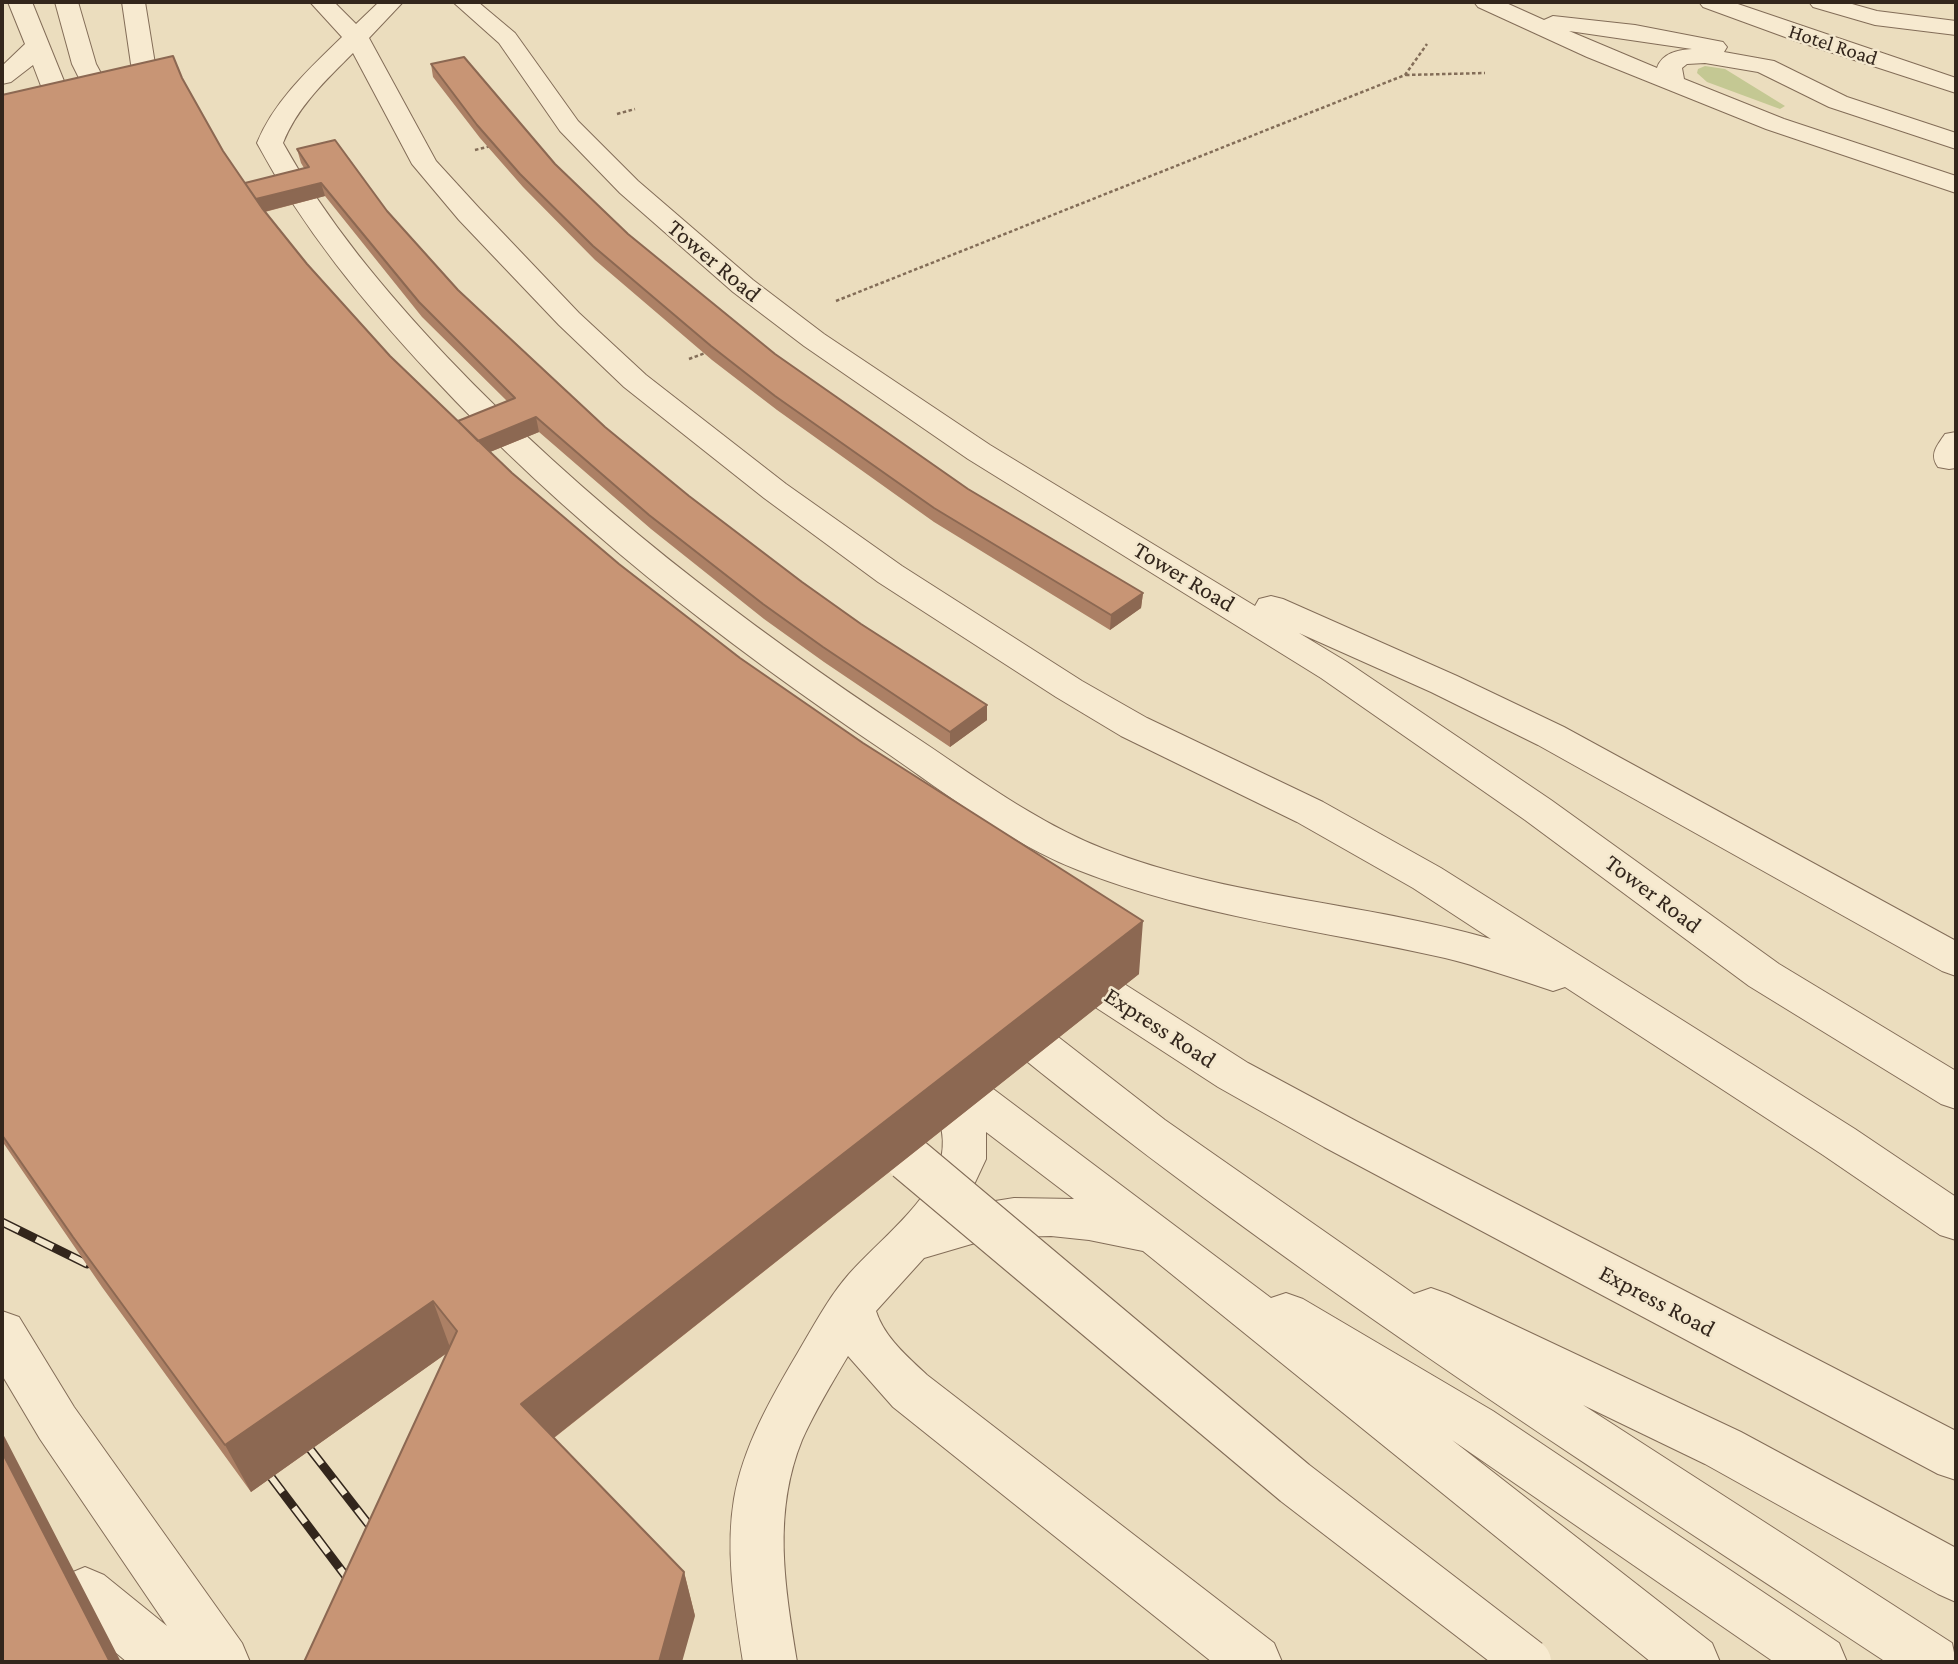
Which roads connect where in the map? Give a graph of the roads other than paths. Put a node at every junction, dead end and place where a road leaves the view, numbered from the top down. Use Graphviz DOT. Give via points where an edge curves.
graph roads {
  1 [pos="66,2"];
  2 [pos="133,2"];
  3 [pos="321,2"];
  4 [pos="360,2"];
  5 [pos="393,2"];
  6 [pos="464,2"];
  7 [pos="1486,2"];
  8 [pos="1711,2"];
  9 [pos="1821,2"];
  10 [pos="22,8"];
  11 [pos="1530,22"];
  12 [pos="1956,28"];
  13 [pos="357,38"];
  14 [pos="36,46"];
  15 [pos="1873,59"];
  16 [pos="1945,59"];
  17 [pos="1765,66"];
  18 [pos="2,77"];
  19 [pos="1672,82"];
  20 [pos="1956,86"];
  21 [pos="35,113"];
  22 [pos="160,114"];
  23 [pos="67,122"];
  24 [pos="115,123"];
  25 [pos="1956,141"];
  26 [pos="83,156"];
  27 [pos="1956,185"];
  28 [pos="1135,547"];
  29 [pos="1039,950"];
  30 [pos="1956,960"];
  31 [pos="974,994"];
  32 [pos="1624,1003"];
  33 [pos="1956,1092"];
  34 [pos="881,1135"];
  35 [pos="1956,1221"];
  36 [pos="1157,1236"];
  37 [pos="912,1242"];
  38 [pos="1319,1255"];
  39 [pos="851,1307"];
  40 [pos="2,1332"];
  41 [pos="1956,1457"];
  42 [pos="1956,1576"];
  43 [pos="85,1594"];
  44 [pos="168,1662"];
  45 [pos="223,1662"];
  46 [pos="769,1662"];
  47 [pos="1255,1662"];
  48 [pos="1528,1662"];
  49 [pos="1693,1662"];
  50 [pos="1820,1662"];
  51 [pos="1933,1662"];
  1 -- 24 [label="street" via="81,56"];
  2 -- 22 [label="street" via="143,64"];
  3 -- 13 [label="street"];
  4 -- 13 [label="street"];
  5 -- 13 [label="street"];
  6 -- 28 [label="street, Tower Road" via="513,45 556,110 597,156 743,286 919,413"];
  7 -- 11 [label="street"];
  8 -- 15 [label="street, Hotel Road"];
  9 -- 12 [label="street" via="1875,18"];
  10 -- 14 [label="street"];
  11 -- 17 [label="street" via="1672,37 1733,51"];
  11 -- 19 [label="street"];
  13 -- 32 [label="street" via="425,163 469,214 635,381 731,458 890,574 1069,689 1134,727 1368,843"];
  13 -- 32 [label="street" via="324,68 271,135 270,144 299,195 361,279 462,393 578,500 741,635 1052,844 1135,875 1225,900 1459,945"];
  14 -- 18 [label="street"];
  14 -- 23 [label="street"];
  15 -- 16 [label="street"];
  15 -- 20 [label="street, Hotel Road"];
  17 -- 19 [label="street" via="1681,57 1669,66"];
  17 -- 25 [label="street" via="1838,102"];
  19 -- 27 [label="street" via="1775,124"];
  21 -- 23 [label="street"];
  23 -- 26 [label="street"];
  28 -- 30 [label="street" via="1551,736"];
  28 -- 33 [label="street, Tower Road" via="1413,723 1764,975"];
  29 -- 41 [label="street, Express Road" via="1233,1075"];
  31 -- 38 [label="street" via="1214,1180"];
  32 -- 35 [label="street"];
  34 -- 48 [label="street, bridge" via="1295,1483"];
  36 -- 37 [label="street" via="1098,1222 1037,1218 998,1219"];
  36 -- 37 [label="street" via="922,1059 954,1099 965,1137 963,1155 946,1195"];
  36 -- 49 [label="street"];
  36 -- 50 [label="street" via="1475,1427"];
  37 -- 39 [label="street" via="864,1288"];
  38 -- 42 [label="street" via="1723,1448"];
  38 -- 51 [label="street" via="1558,1418"];
  39 -- 46 [label="street" via="794,1407 761,1488 758,1570"];
  39 -- 47 [label="street" via="855,1327 867,1346 910,1391"];
  40 -- 45 [label="street" via="57,1423"];
  43 -- 44 [label="street"];
}
